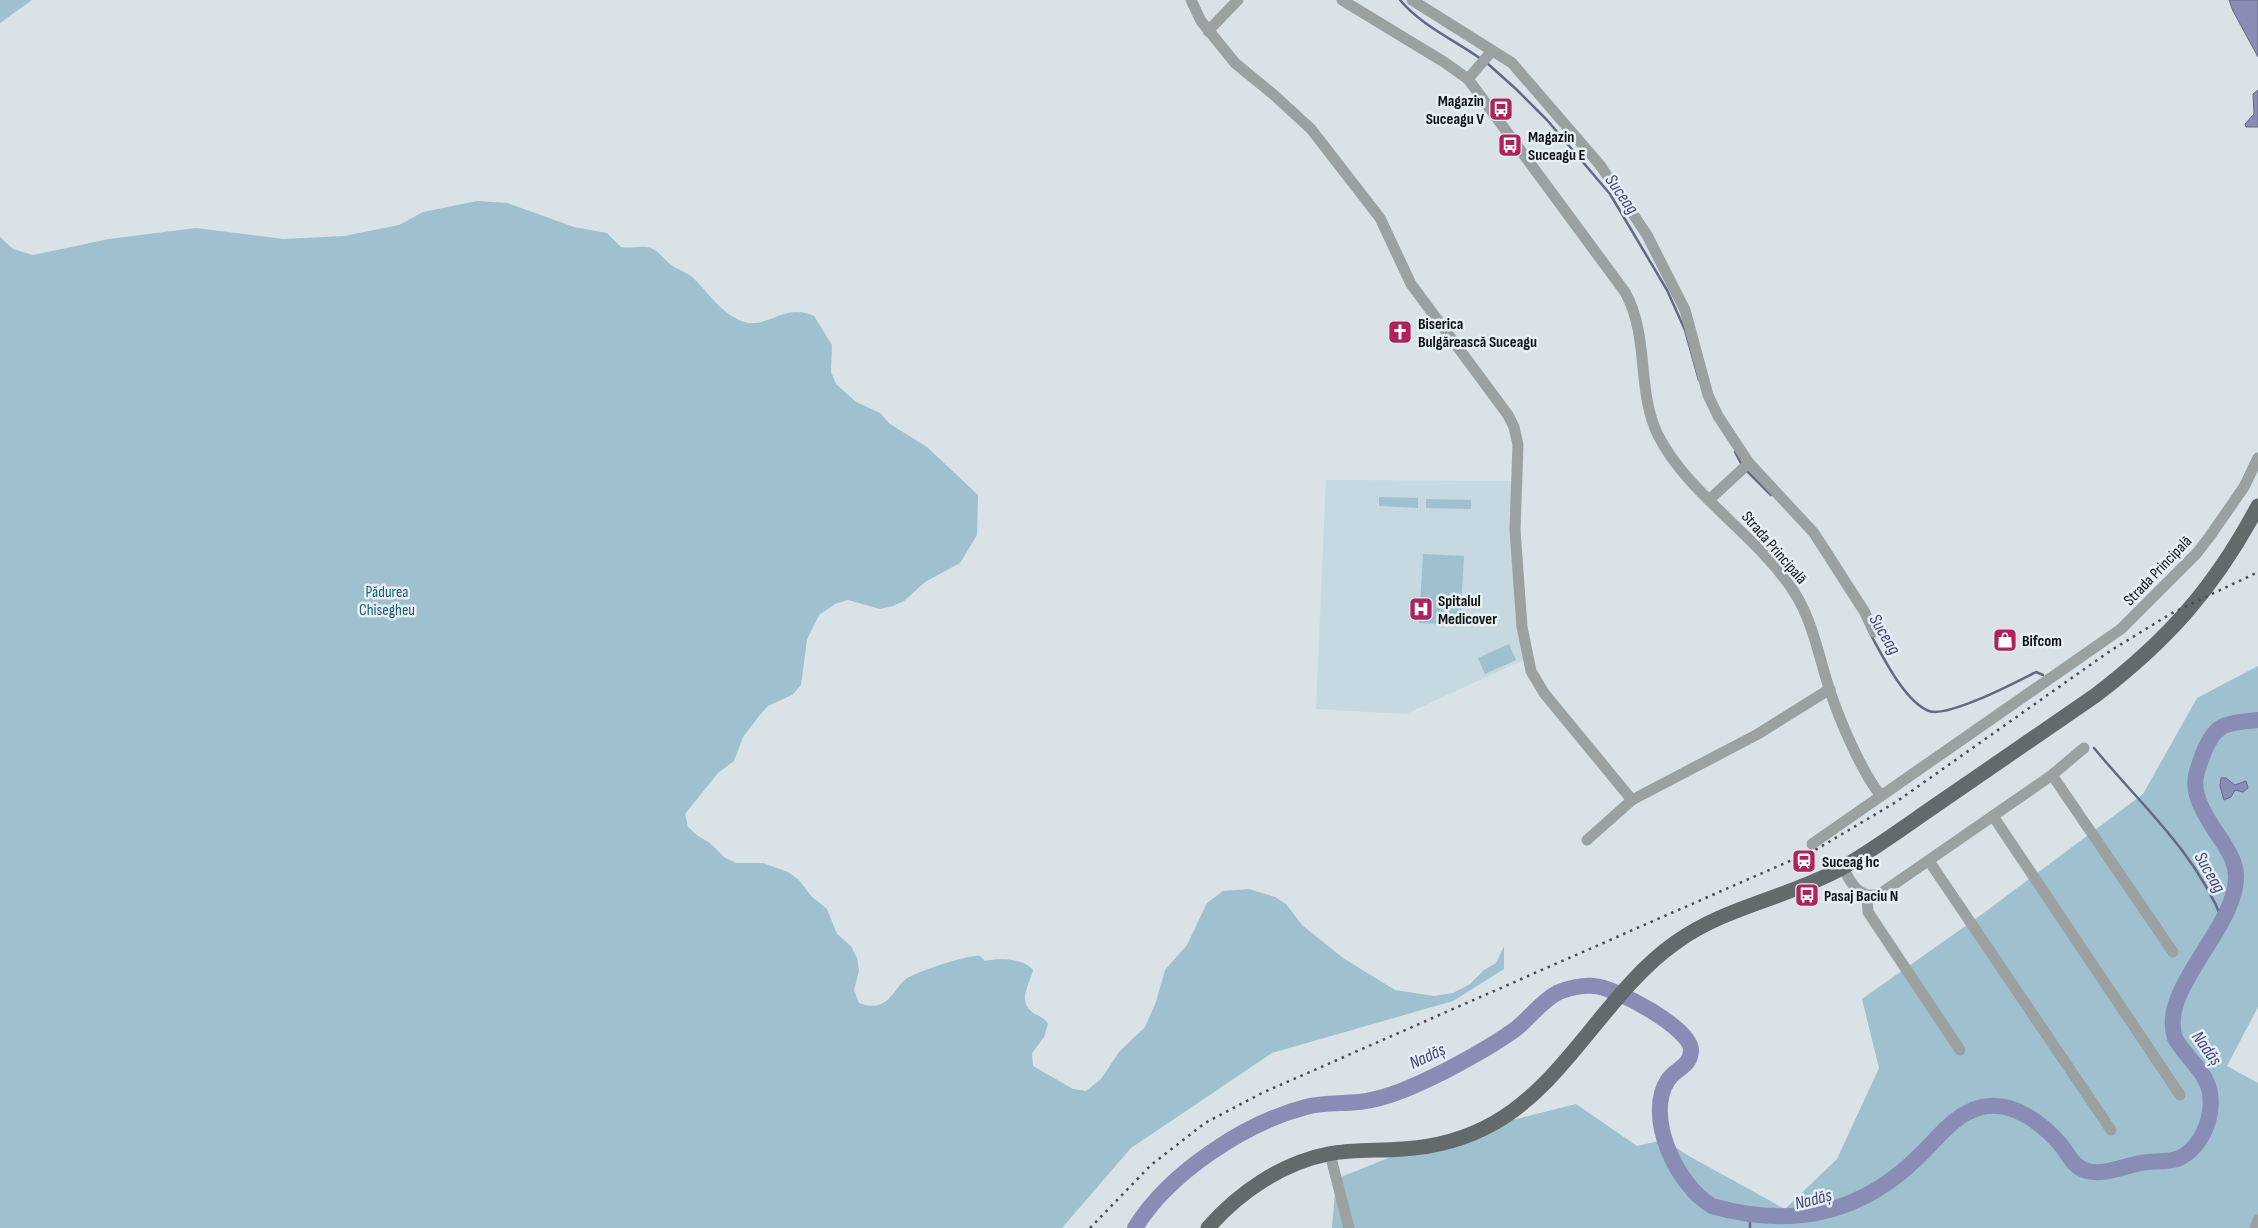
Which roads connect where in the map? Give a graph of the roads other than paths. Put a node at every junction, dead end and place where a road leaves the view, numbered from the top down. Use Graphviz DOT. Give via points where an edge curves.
graph roads {
  1 [pos="1191,0"];
  2 [pos="1238,0"];
  3 [pos="1342,0"];
  4 [pos="1412,0"];
  5 [pos="1208,31"];
  6 [pos="1492,50"];
  7 [pos="1471,76"];
  8 [pos="2258,458"];
  9 [pos="1746,466"];
  10 [pos="1710,499"];
  11 [pos="2258,506"];
  12 [pos="1874,632"];
  13 [pos="1830,690"];
  14 [pos="2084,748"];
  15 [pos="2052,775"];
  16 [pos="1881,796"];
  17 [pos="1632,800"];
  18 [pos="1993,816"];
  19 [pos="1587,840"];
  20 [pos="1812,844"];
  21 [pos="1929,860"];
  22 [pos="1843,867"];
  23 [pos="1867,896"];
  24 [pos="2173,952"];
  25 [pos="1960,1050"];
  26 [pos="2180,1095"];
  27 [pos="2111,1130"];
  28 [pos="1330,1154"];
  29 [pos="2258,1220"];
  30 [pos="1208,1228"];
  31 [pos="1349,1228"];
  32 [pos="2255,1228"];
  1 -- 5 [label="street"];
  2 -- 5 [label="street"];
  3 -- 7 [label="street, Strada Principală"];
  4 -- 6 [label="street"];
  5 -- 17 [label="street" via="1242,71 1311,129 1380,218 1411,284 1508,415 1518,445 1515,530 1522,627 1529,663 1544,693"];
  6 -- 7 [label="street"];
  6 -- 9 [label="street" via="1512,63 1566,124 1600,164 1636,217 1685,310 1708,394"];
  7 -- 10 [label="street, Strada Principală" via="1625,292 1639,330 1646,389 1655,427 1673,459"];
  8 -- 16 [label="street, Strada Principală" via="2233,505 2197,553 2122,629 1942,757"];
  9 -- 10 [label="street"];
  9 -- 12 [label="street" via="1814,532"];
  10 -- 13 [label="street, Strada Principală" via="1793,591 1813,634"];
  11 -- 22 [label="main road" via="2208,588 2156,646 2111,683"];
  13 -- 16 [label="street, Strada Principală" via="1870,781"];
  13 -- 17 [label="street" via="1758,734"];
  14 -- 15 [label="street"];
  15 -- 18 [label="street"];
  15 -- 24 [label="street"];
  16 -- 20 [label="street"];
  17 -- 19 [label="street"];
  18 -- 21 [label="street"];
  18 -- 26 [label="street"];
  21 -- 23 [label="street" via="1880,894"];
  21 -- 27 [label="street"];
  22 -- 23 [label="street" via="1854,887"];
  22 -- 28 [label="main road" via="1795,891 1697,929 1676,942 1643,970 1545,1082 1518,1108 1495,1123 1465,1137 1429,1146"];
  23 -- 25 [label="street" via="1868,912"];
  28 -- 30 [label="main road" via="1300,1163 1256,1185"];
  28 -- 31 [label="street"];
  29 -- 32 [label="street"];
}
